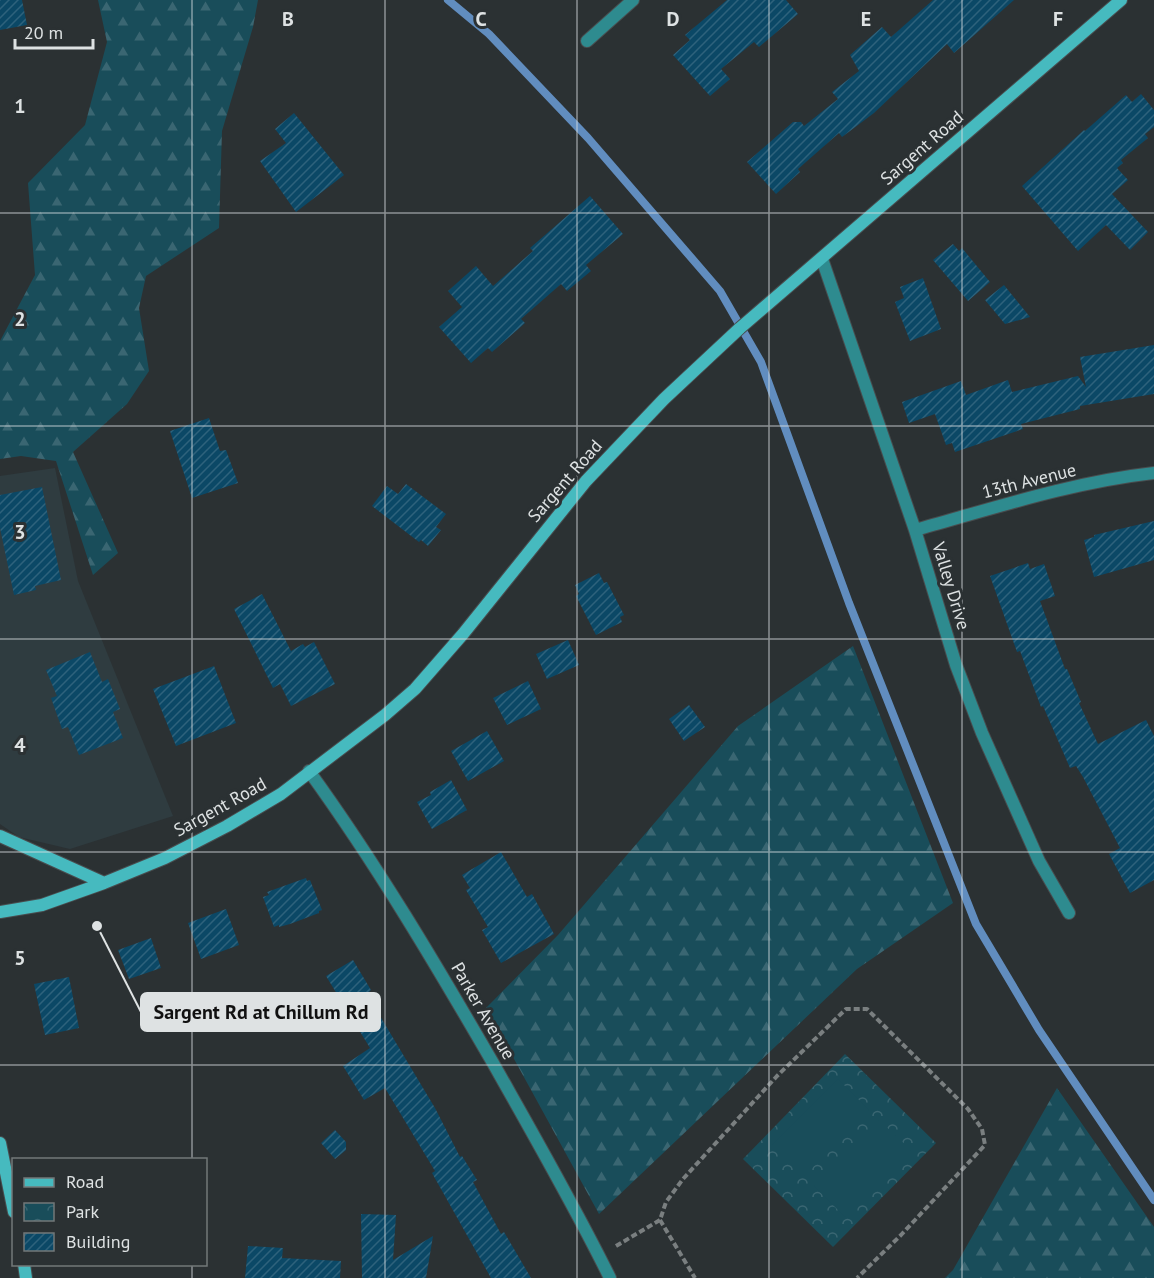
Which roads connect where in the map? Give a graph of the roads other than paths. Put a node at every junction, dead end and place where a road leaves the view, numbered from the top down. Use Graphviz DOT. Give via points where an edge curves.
graph roads {
  1 [pos="633,0"];
  2 [pos="1121,0"];
  3 [pos="587,41"];
  4 [pos="822,259"];
  5 [pos="1154,472"];
  6 [pos="915,530"];
  7 [pos="309,771"];
  8 [pos="0,836"];
  9 [pos="104,883"];
  10 [pos="0,912"];
  11 [pos="1069,913"];
  12 [pos="0,1143"];
  13 [pos="12,1202"];
  14 [pos="610,1278"];
  1 -- 3 [label="street"];
  2 -- 4 [label="main road, Sargent Road"];
  4 -- 6 [label="street, Valley Drive"];
  4 -- 7 [label="main road, Sargent Road" via="733,334 586,481 416,689"];
  5 -- 6 [label="street, 13th Avenue" via="1061,490"];
  6 -- 11 [label="street, Valley Drive" via="956,665 982,733 1038,861"];
  7 -- 9 [label="main road, Sargent Road" via="261,807 227,826"];
  7 -- 14 [label="street, Parker Avenue" via="360,843 467,1018"];
  8 -- 9 [label="main road"];
  9 -- 10 [label="main road, Sargent Road" via="42,905"];
  12 -- 13 [label="main road"];
}
